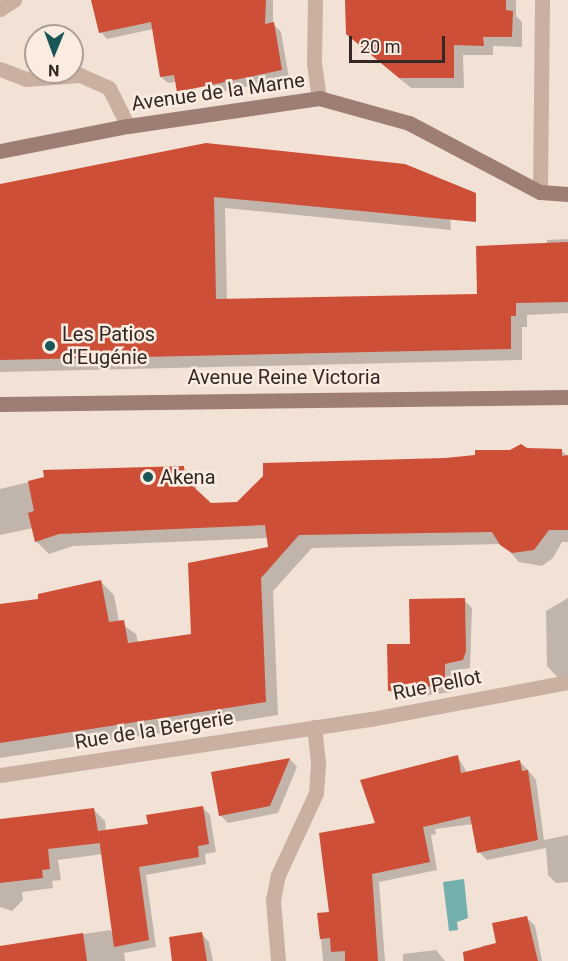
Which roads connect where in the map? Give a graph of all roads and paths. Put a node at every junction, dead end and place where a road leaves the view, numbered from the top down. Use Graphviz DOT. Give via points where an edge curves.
graph roads {
  1 [pos="14,0"];
  2 [pos="315,0"];
  3 [pos="542,0"];
  4 [pos="0,9"];
  5 [pos="0,69"];
  6 [pos="319,98"];
  7 [pos="128,126"];
  8 [pos="0,150"];
  9 [pos="540,192"];
  10 [pos="568,194"];
  11 [pos="568,397"];
  12 [pos="0,404"];
  13 [pos="568,682"];
  14 [pos="314,727"];
  15 [pos="0,775"];
  16 [pos="278,961"];
  1 -- 4 [label="street"];
  2 -- 6 [label="street" via="314,63"];
  3 -- 9 [label="street"];
  5 -- 7 [label="street" via="26,79 80,75 109,88"];
  6 -- 7 [label="main road, Avenue de la Marne"];
  6 -- 9 [label="main road, Avenue de la Marne" via="409,123"];
  7 -- 8 [label="main road, Avenue de la Marne"];
  9 -- 10 [label="main road, Avenue de la Marne"];
  11 -- 12 [label="main road, Avenue Reine Victoria"];
  13 -- 14 [label="street, Rue Pellot"];
  14 -- 15 [label="street, Rue de la Bergerie"];
  14 -- 16 [label="street" via="316,793 278,875 273,900"];
}
